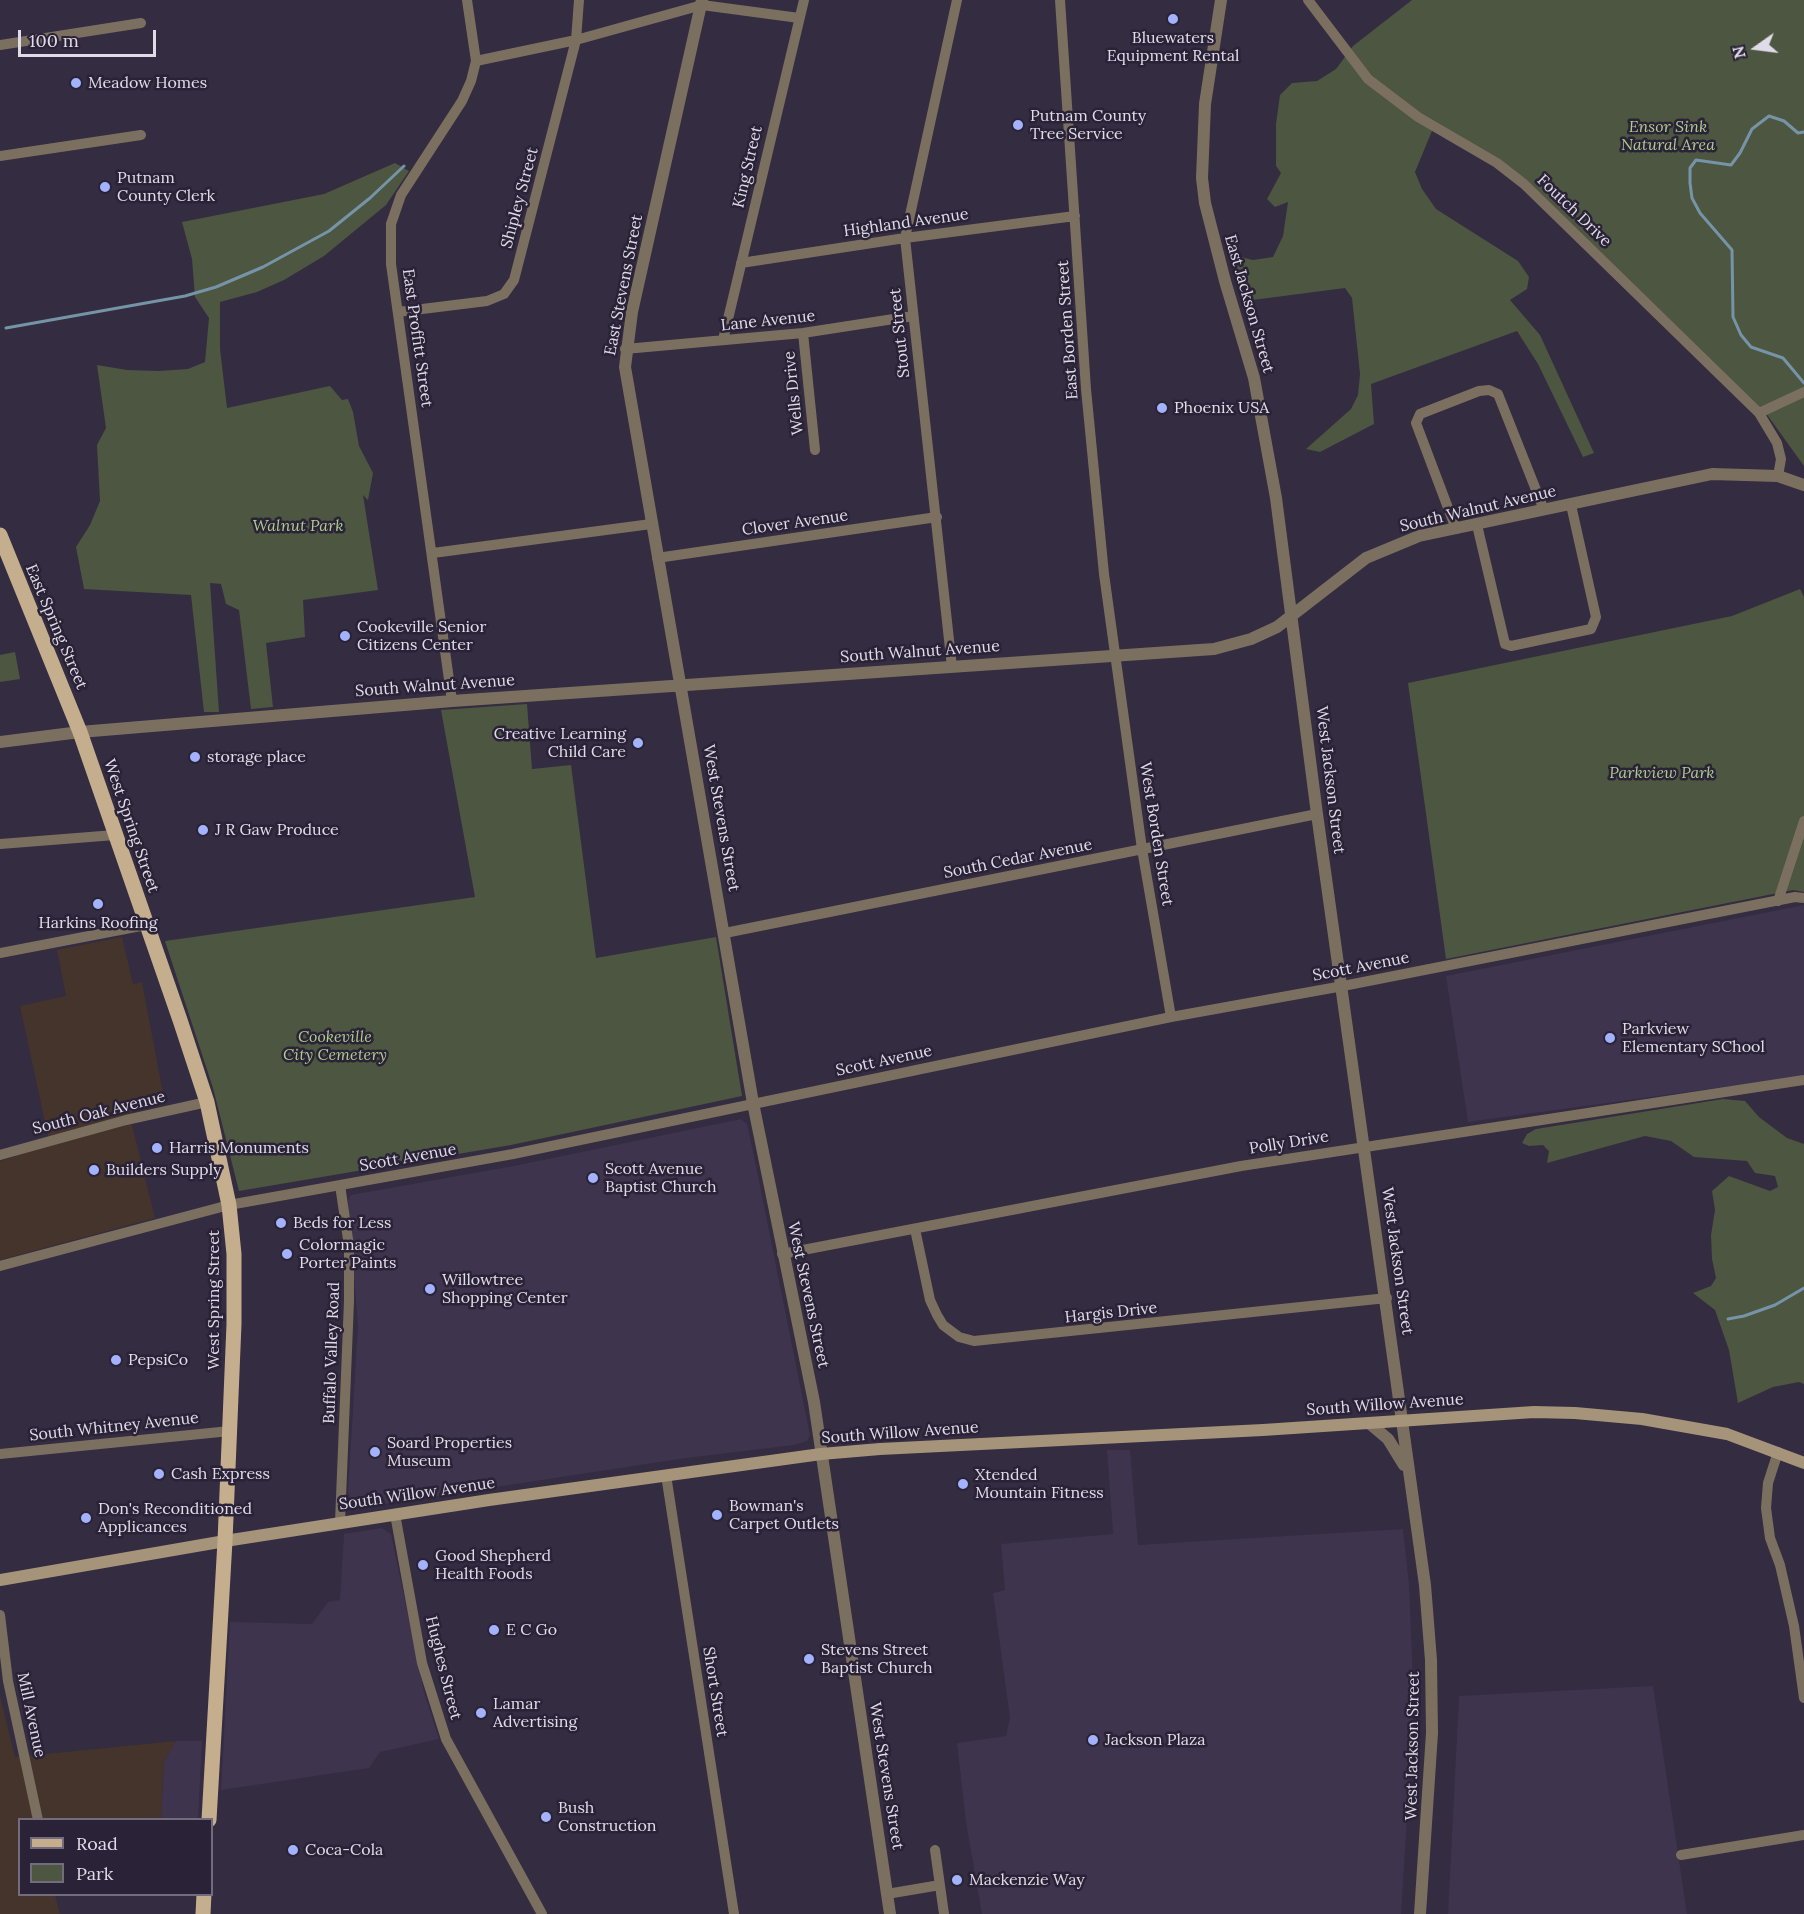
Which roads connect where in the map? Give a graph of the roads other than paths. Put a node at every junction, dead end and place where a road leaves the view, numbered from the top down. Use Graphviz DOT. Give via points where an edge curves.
graph roads {
  1 [pos="467,0"];
  2 [pos="579,0"];
  3 [pos="804,0"];
  4 [pos="957,0"];
  5 [pos="1060,0"];
  6 [pos="1221,0"];
  7 [pos="1308,0"];
  8 [pos="702,2"];
  9 [pos="799,18"];
  10 [pos="141,23"];
  11 [pos="576,40"];
  12 [pos="0,45"];
  13 [pos="476,61"];
  14 [pos="141,135"];
  15 [pos="0,156"];
  16 [pos="1076,216"];
  17 [pos="905,238"];
  18 [pos="741,263"];
  19 [pos="398,312"];
  20 [pos="913,316"];
  21 [pos="803,333"];
  22 [pos="723,340"];
  23 [pos="626,350"];
  24 [pos="1804,392"];
  25 [pos="1759,413"];
  26 [pos="815,450"];
  27 [pos="1778,476"];
  28 [pos="1804,484"];
  29 [pos="1571,505"];
  30 [pos="1544,510"];
  31 [pos="937,517"];
  32 [pos="651,524"];
  33 [pos="1477,525"];
  34 [pos="1456,529"];
  35 [pos="0,535"];
  36 [pos="433,553"];
  37 [pos="657,558"];
  38 [pos="1293,616"];
  39 [pos="1114,656"];
  40 [pos="952,667"];
  41 [pos="681,685"];
  42 [pos="452,701"];
  43 [pos="80,732"];
  44 [pos="0,741"];
  45 [pos="1317,814"];
  46 [pos="1804,821"];
  47 [pos="115,835"];
  48 [pos="0,844"];
  49 [pos="1142,849"];
  50 [pos="1804,898"];
  51 [pos="1778,901"];
  52 [pos="146,925"];
  53 [pos="724,933"];
  54 [pos="0,953"];
  55 [pos="1343,986"];
  56 [pos="1171,1017"];
  57 [pos="1804,1080"];
  58 [pos="207,1102"];
  59 [pos="753,1103"];
  60 [pos="1364,1147"];
  61 [pos="0,1155"];
  62 [pos="340,1185"];
  63 [pos="229,1205"];
  64 [pos="915,1229"];
  65 [pos="782,1254"];
  66 [pos="0,1266"];
  67 [pos="1387,1298"];
  68 [pos="1402,1421"];
  69 [pos="1369,1423"];
  70 [pos="230,1431"];
  71 [pos="1778,1452"];
  72 [pos="0,1454"];
  73 [pos="821,1454"];
  74 [pos="1804,1463"];
  75 [pos="666,1475"];
  76 [pos="1411,1481"];
  77 [pos="395,1514"];
  78 [pos="340,1522"];
  79 [pos="225,1540"];
  80 [pos="0,1580"];
  81 [pos="0,1615"];
  82 [pos="1804,1698"];
  83 [pos="38,1818"];
  84 [pos="208,1818"];
  85 [pos="1804,1835"];
  86 [pos="935,1850"];
  87 [pos="1681,1855"];
  88 [pos="940,1885"];
  89 [pos="887,1894"];
  90 [pos="204,1896"];
  91 [pos="203,1914"];
  92 [pos="542,1914"];
  93 [pos="734,1914"];
  94 [pos="890,1914"];
  95 [pos="944,1914"];
  96 [pos="1420,1914"];
  1 -- 13 [label="street, East Proffitt Street"];
  2 -- 11 [label="street, Shipley Street"];
  3 -- 9 [label="street, King Street"];
  4 -- 17 [label="street, Stout Street"];
  5 -- 16 [label="street, East Borden Street"];
  6 -- 38 [label="street, East Jackson Street" via="1205,104 1202,178 1225,281 1254,378"];
  7 -- 25 [label="street, Foutch Drive" via="1368,79 1418,117 1497,163 1524,184"];
  8 -- 9 [label="street"];
  8 -- 11 [label="street"];
  8 -- 23 [label="street, East Stevens Street"];
  9 -- 18 [label="street, King Street"];
  10 -- 12 [label="street"];
  11 -- 13 [label="street"];
  11 -- 19 [label="street, Shipley Street" via="514,280 504,294 487,301"];
  13 -- 19 [label="street, East Proffitt Street" via="462,101 401,195 391,224 391,264"];
  14 -- 15 [label="street"];
  16 -- 17 [label="street, Highland Avenue"];
  16 -- 39 [label="street, East Borden Street" via="1086,389"];
  17 -- 18 [label="street, Highland Avenue"];
  17 -- 20 [label="street, Stout Street"];
  18 -- 22 [label="street, King Street"];
  19 -- 36 [label="street, East Proffitt Street"];
  20 -- 21 [label="street, Lane Avenue"];
  20 -- 31 [label="street, Stout Street"];
  21 -- 22 [label="street, Lane Avenue"];
  21 -- 26 [label="street, Wells Drive"];
  22 -- 23 [label="street, Lane Avenue"];
  23 -- 32 [label="street, East Stevens Street" via="626,384"];
  24 -- 25 [label="street"];
  25 -- 27 [label="street, Foutch Drive" via="1777,443 1781,459"];
  27 -- 28 [label="street, South Walnut Avenue"];
  27 -- 29 [label="street, South Walnut Avenue" via="1712,474"];
  29 -- 30 [label="street, South Walnut Avenue"];
  29 -- 33 [label="street" via="1596,617 1591,629 1511,646 1505,644"];
  30 -- 33 [label="street, South Walnut Avenue"];
  30 -- 34 [label="street" via="1498,394 1479,391 1420,414 1416,423"];
  31 -- 37 [label="street, Clover Avenue"];
  31 -- 40 [label="street, Stout Street"];
  32 -- 36 [label="street"];
  32 -- 37 [label="street, East Stevens Street"];
  33 -- 34 [label="street, South Walnut Avenue"];
  34 -- 38 [label="street, South Walnut Avenue" via="1419,536 1375,552"];
  35 -- 43 [label="main road, East Spring Street"];
  36 -- 42 [label="street, East Proffitt Street"];
  37 -- 41 [label="street, East Stevens Street"];
  38 -- 39 [label="street, South Walnut Avenue" via="1277,627 1223,647"];
  38 -- 45 [label="street, West Jackson Street"];
  39 -- 40 [label="street, South Walnut Avenue"];
  39 -- 49 [label="street, West Borden Street"];
  40 -- 41 [label="street, South Walnut Avenue"];
  41 -- 42 [label="street, South Walnut Avenue"];
  41 -- 53 [label="street, West Stevens Street"];
  42 -- 43 [label="street, South Walnut Avenue"];
  43 -- 44 [label="street, South Walnut Avenue"];
  43 -- 47 [label="main road, West Spring Street"];
  45 -- 49 [label="street, South Cedar Avenue"];
  45 -- 55 [label="street, West Jackson Street"];
  46 -- 51 [label="street"];
  47 -- 48 [label="street"];
  47 -- 52 [label="main road, West Spring Street"];
  49 -- 53 [label="street, South Cedar Avenue"];
  49 -- 56 [label="street, West Borden Street"];
  50 -- 51 [label="street"];
  51 -- 55 [label="street, Scott Avenue"];
  52 -- 54 [label="street"];
  52 -- 58 [label="main road, West Spring Street"];
  53 -- 59 [label="street, West Stevens Street"];
  55 -- 56 [label="street, Scott Avenue"];
  55 -- 60 [label="street, West Jackson Street"];
  56 -- 59 [label="street, Scott Avenue"];
  57 -- 60 [label="street, Polly Drive"];
  58 -- 61 [label="street, South Oak Avenue"];
  58 -- 63 [label="main road, West Spring Street"];
  59 -- 62 [label="street, Scott Avenue" via="522,1152"];
  59 -- 65 [label="street, West Stevens Street"];
  60 -- 64 [label="street, Polly Drive" via="1241,1166"];
  60 -- 67 [label="street, West Jackson Street"];
  62 -- 63 [label="street, Scott Avenue"];
  62 -- 78 [label="street, Buffalo Valley Road" via="349,1246"];
  63 -- 66 [label="street, Scott Avenue"];
  63 -- 70 [label="main road, West Spring Street" via="235,1295"];
  64 -- 65 [label="street, Polly Drive"];
  64 -- 67 [label="street, Hargis Drive" via="936,1315 959,1337 974,1341"];
  65 -- 73 [label="street, West Stevens Street" via="814,1402"];
  67 -- 68 [label="street, West Jackson Street"];
  68 -- 69 [label="main road, South Willow Avenue"];
  68 -- 71 [label="main road, South Willow Avenue" via="1575,1413 1642,1419 1727,1434"];
  68 -- 76 [label="street, West Jackson Street"];
  69 -- 73 [label="main road, South Willow Avenue"];
  69 -- 76 [label="street" via="1398,1451"];
  70 -- 72 [label="street, South Whitney Avenue"];
  70 -- 79 [label="main road, West Spring Street"];
  71 -- 74 [label="main road, South Willow Avenue"];
  71 -- 82 [label="street" via="1768,1484 1766,1508 1770,1538 1794,1626"];
  73 -- 75 [label="main road, South Willow Avenue"];
  73 -- 89 [label="street, West Stevens Street"];
  75 -- 77 [label="main road, South Willow Avenue"];
  75 -- 93 [label="street, Short Street"];
  76 -- 96 [label="street, West Jackson Street" via="1431,1660 1430,1780"];
  77 -- 78 [label="main road, South Willow Avenue"];
  77 -- 92 [label="street, Hughes Street" via="422,1663 446,1739"];
  78 -- 79 [label="main road, South Willow Avenue"];
  79 -- 80 [label="main road, South Willow Avenue"];
  79 -- 84 [label="main road, West Spring Street"];
  81 -- 83 [label="street, Mill Avenue" via="8,1682"];
  85 -- 87 [label="street"];
  86 -- 88 [label="street"];
  88 -- 89 [label="street"];
  88 -- 95 [label="street"];
  89 -- 94 [label="street, West Stevens Street"];
  90 -- 91 [label="main road"];
}
